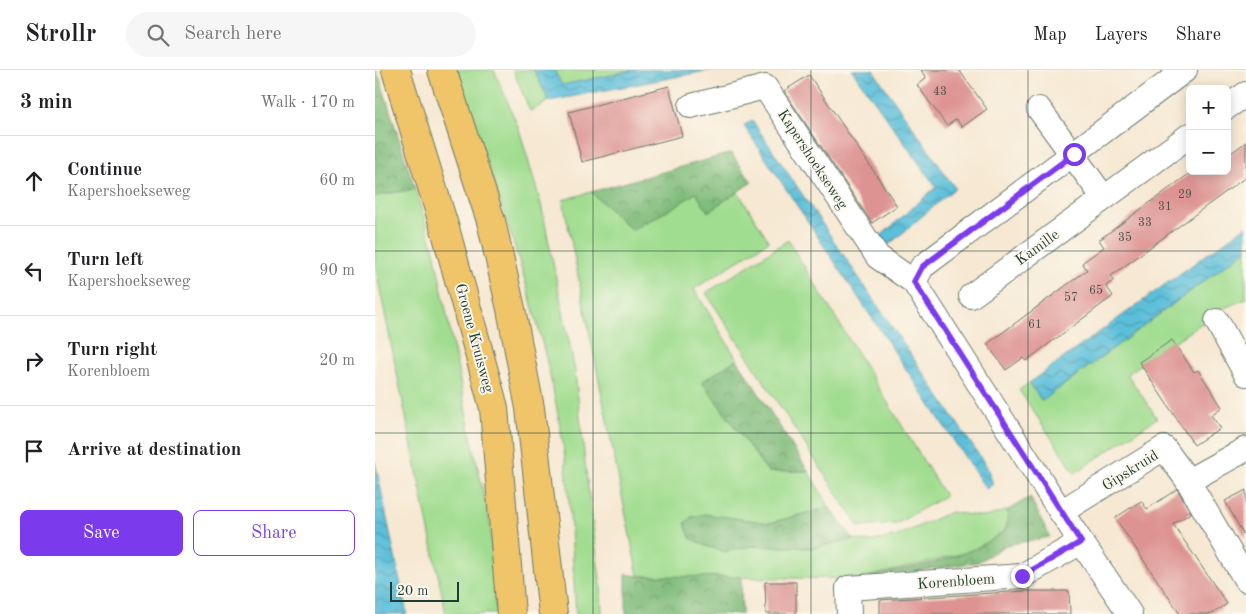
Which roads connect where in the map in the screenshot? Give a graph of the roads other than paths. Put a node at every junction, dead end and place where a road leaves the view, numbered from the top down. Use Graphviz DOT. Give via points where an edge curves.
graph roads {
  1 [pos="396,70"];
  2 [pos="442,70"];
  3 [pos="1185,70"];
  4 [pos="1246,94"];
  5 [pos="1231,104"];
  6 [pos="691,106"];
  7 [pos="1039,109"];
  8 [pos="1186,138"];
  9 [pos="1074,154"];
  10 [pos="1104,198"];
  11 [pos="914,282"];
  12 [pos="971,296"];
  13 [pos="1217,321"];
  14 [pos="1246,374"];
  15 [pos="1246,449"];
  16 [pos="1188,481"];
  17 [pos="1061,512"];
  18 [pos="1081,542"];
  19 [pos="1246,580"];
  20 [pos="511,614"];
  21 [pos="553,614"];
  22 [pos="849,614"];
  23 [pos="1130,614"];
  1 -- 20 [label="main road, Groene Kruisweg" via="446,232 494,408"];
  2 -- 21 [label="main road" via="491,221 511,309 530,408"];
  3 -- 9 [label="street"];
  4 -- 5 [label="street"];
  6 -- 11 [label="street, Kapershoekseweg" via="765,87 878,257"];
  7 -- 9 [label="street"];
  8 -- 10 [label="street, Kamille"];
  9 -- 10 [label="street"];
  9 -- 11 [label="street" via="922,267"];
  10 -- 12 [label="street, Kamille"];
  11 -- 17 [label="street, Kapershoekseweg"];
  13 -- 14 [label="street"];
  15 -- 16 [label="street"];
  16 -- 17 [label="street, Gipskruid" via="1164,448"];
  16 -- 19 [label="street, Gipskruid"];
  17 -- 18 [label="street, Kapershoekseweg"];
  18 -- 22 [label="street, Korenbloem" via="1022,576 848,588"];
  18 -- 23 [label="street, Kapershoekseweg"];
}
